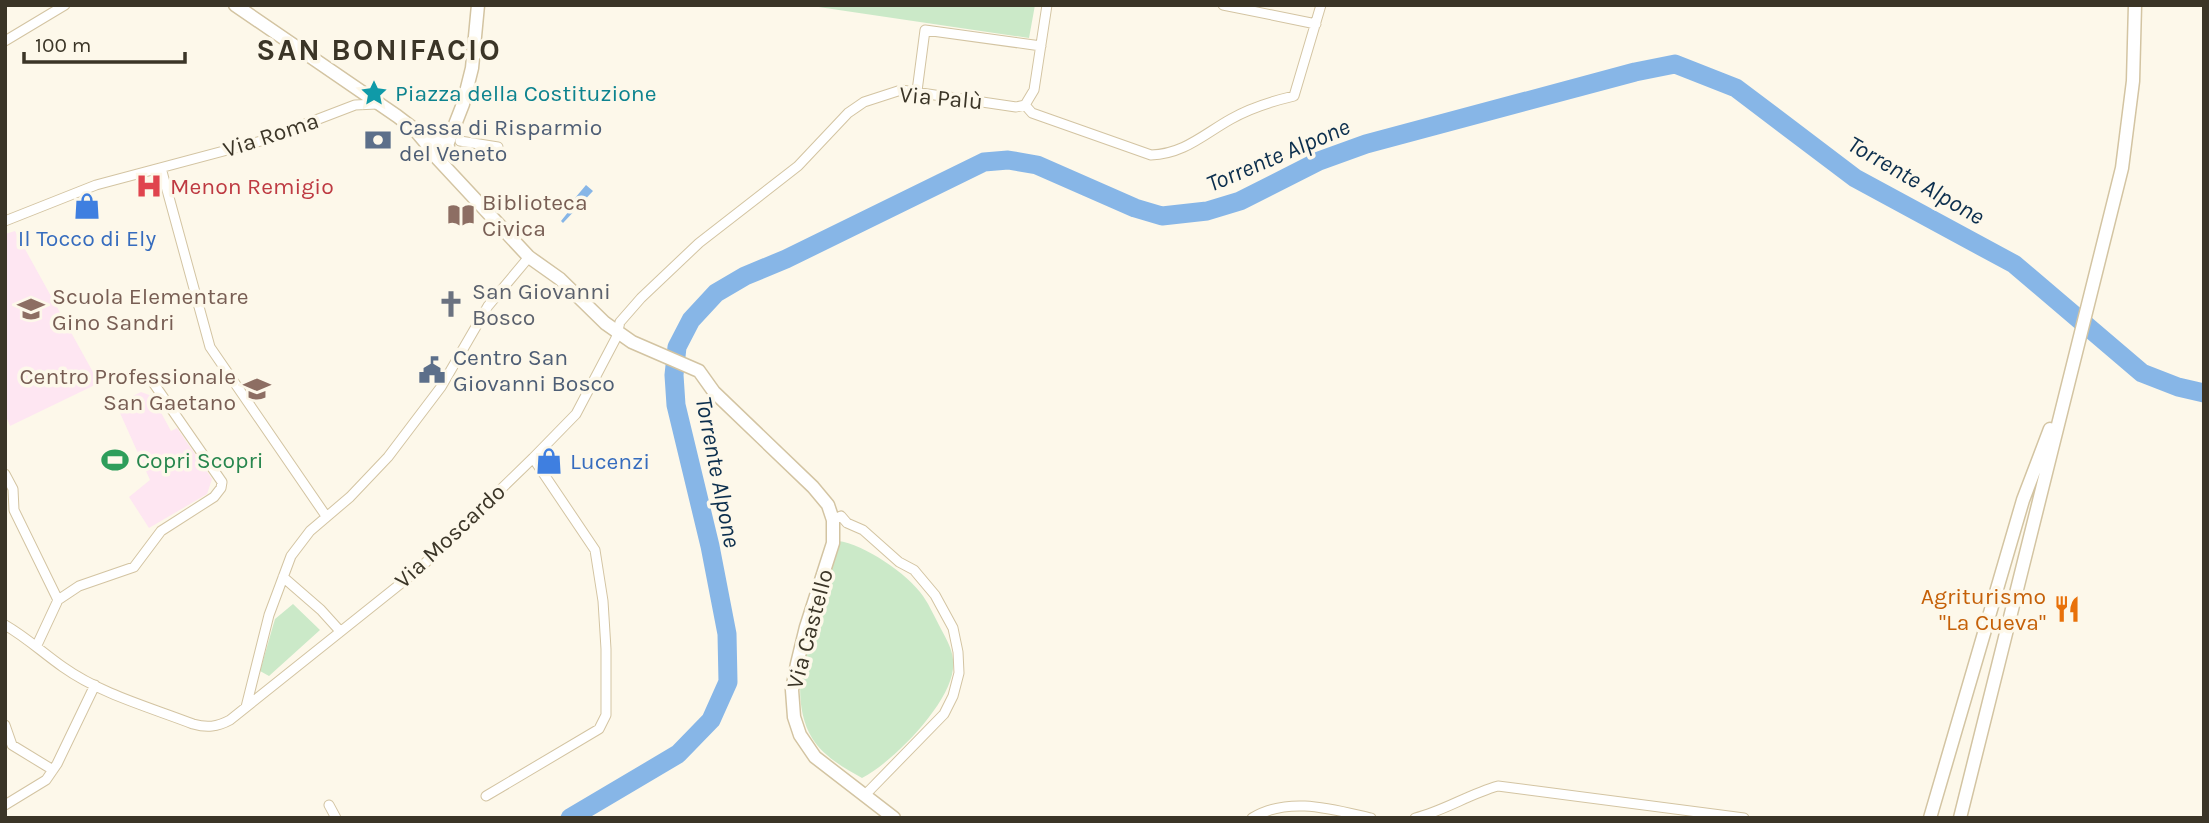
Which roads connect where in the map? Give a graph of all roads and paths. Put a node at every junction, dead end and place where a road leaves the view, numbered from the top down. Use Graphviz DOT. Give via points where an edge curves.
graph roads {
  1 [pos="65,5"];
  2 [pos="235,5"];
  3 [pos="478,5"];
  4 [pos="1046,5"];
  5 [pos="1223,5"];
  6 [pos="1321,5"];
  7 [pos="2135,5"];
  8 [pos="1316,24"];
  9 [pos="5,41"];
  10 [pos="1041,46"];
  11 [pos="917,91"];
  12 [pos="377,104"];
  13 [pos="1025,106"];
  14 [pos="442,145"];
  15 [pos="498,147"];
  16 [pos="161,168"];
  17 [pos="5,221"];
  18 [pos="530,257"];
  19 [pos="617,332"];
  20 [pos="2070,380"];
  21 [pos="152,381"];
  22 [pos="533,458"];
  23 [pos="5,474"];
  24 [pos="326,516"];
  25 [pos="833,520"];
  26 [pos="284,577"];
  27 [pos="58,600"];
  28 [pos="5,625"];
  29 [pos="340,631"];
  30 [pos="37,645"];
  31 [pos="95,685"];
  32 [pos="246,707"];
  33 [pos="5,725"];
  34 [pos="9,747"];
  35 [pos="53,770"];
  36 [pos="486,796"];
  37 [pos="864,796"];
  38 [pos="329,804"];
  39 [pos="5,805"];
  40 [pos="336,818"];
  41 [pos="894,818"];
  42 [pos="1252,818"];
  43 [pos="1371,818"];
  44 [pos="1415,818"];
  45 [pos="1744,818"];
  46 [pos="1930,818"];
  47 [pos="1960,818"];
  1 -- 9 [label="street"];
  2 -- 12 [label="street"];
  3 -- 14 [label="street" via="472,68 459,116"];
  4 -- 10 [label="street"];
  5 -- 8 [label="street"];
  6 -- 8 [label="street"];
  7 -- 20 [label="street" via="2133,81 2122,168"];
  8 -- 13 [label="street, Via Palù" via="1294,96 1231,118 1189,145 1165,154 1129,148 1032,113"];
  10 -- 11 [label="street" via="925,30"];
  10 -- 13 [label="street" via="1034,90"];
  11 -- 13 [label="street, Via Palù"];
  11 -- 19 [label="street, Via Palù" via="877,96 848,113 798,166 662,276 620,322"];
  12 -- 14 [label="street"];
  12 -- 16 [label="street, Via Roma" via="355,105 261,141"];
  14 -- 15 [label="street"];
  14 -- 18 [label="street" via="459,181"];
  16 -- 17 [label="street, Via Roma" via="96,184"];
  16 -- 24 [label="street" via="210,347"];
  18 -- 19 [label="street"];
  18 -- 24 [label="street" via="488,306 441,387 388,457"];
  19 -- 22 [label="street, Via Moscardo" via="576,414"];
  19 -- 25 [label="street" via="699,371 726,404 813,487"];
  20 -- 46 [label="street" via="2023,499"];
  20 -- 47 [label="street"];
  21 -- 27 [label="street" via="222,482 221,488 161,531 134,567 79,586"];
  22 -- 29 [label="street, Via Moscardo" via="419,569"];
  22 -- 36 [label="street" via="595,550 603,601 606,715 599,729"];
  23 -- 27 [label="street" via="13,489 14,510"];
  24 -- 26 [label="street" via="291,556"];
  25 -- 37 [label="street, Via Castello" via="833,543 806,627 792,701 808,748"];
  25 -- 37 [label="street" via="841,516 914,570 953,628 958,652 959,673 944,714"];
  26 -- 29 [label="street"];
  26 -- 32 [label="street" via="269,615"];
  27 -- 30 [label="street"];
  28 -- 30 [label="street, Via Moscardo"];
  29 -- 32 [label="street, Via Moscardo"];
  30 -- 31 [label="street, Via Moscardo"];
  31 -- 32 [label="street, Via Moscardo" via="203,727 221,725"];
  31 -- 35 [label="street"];
  33 -- 34 [label="street"];
  34 -- 35 [label="street"];
  35 -- 39 [label="street" via="46,780"];
  37 -- 41 [label="street, Via Castello"];
  38 -- 40 [label="street"];
  42 -- 43 [label="street" via="1273,807 1295,805"];
  44 -- 45 [label="street" via="1498,786"];
}
